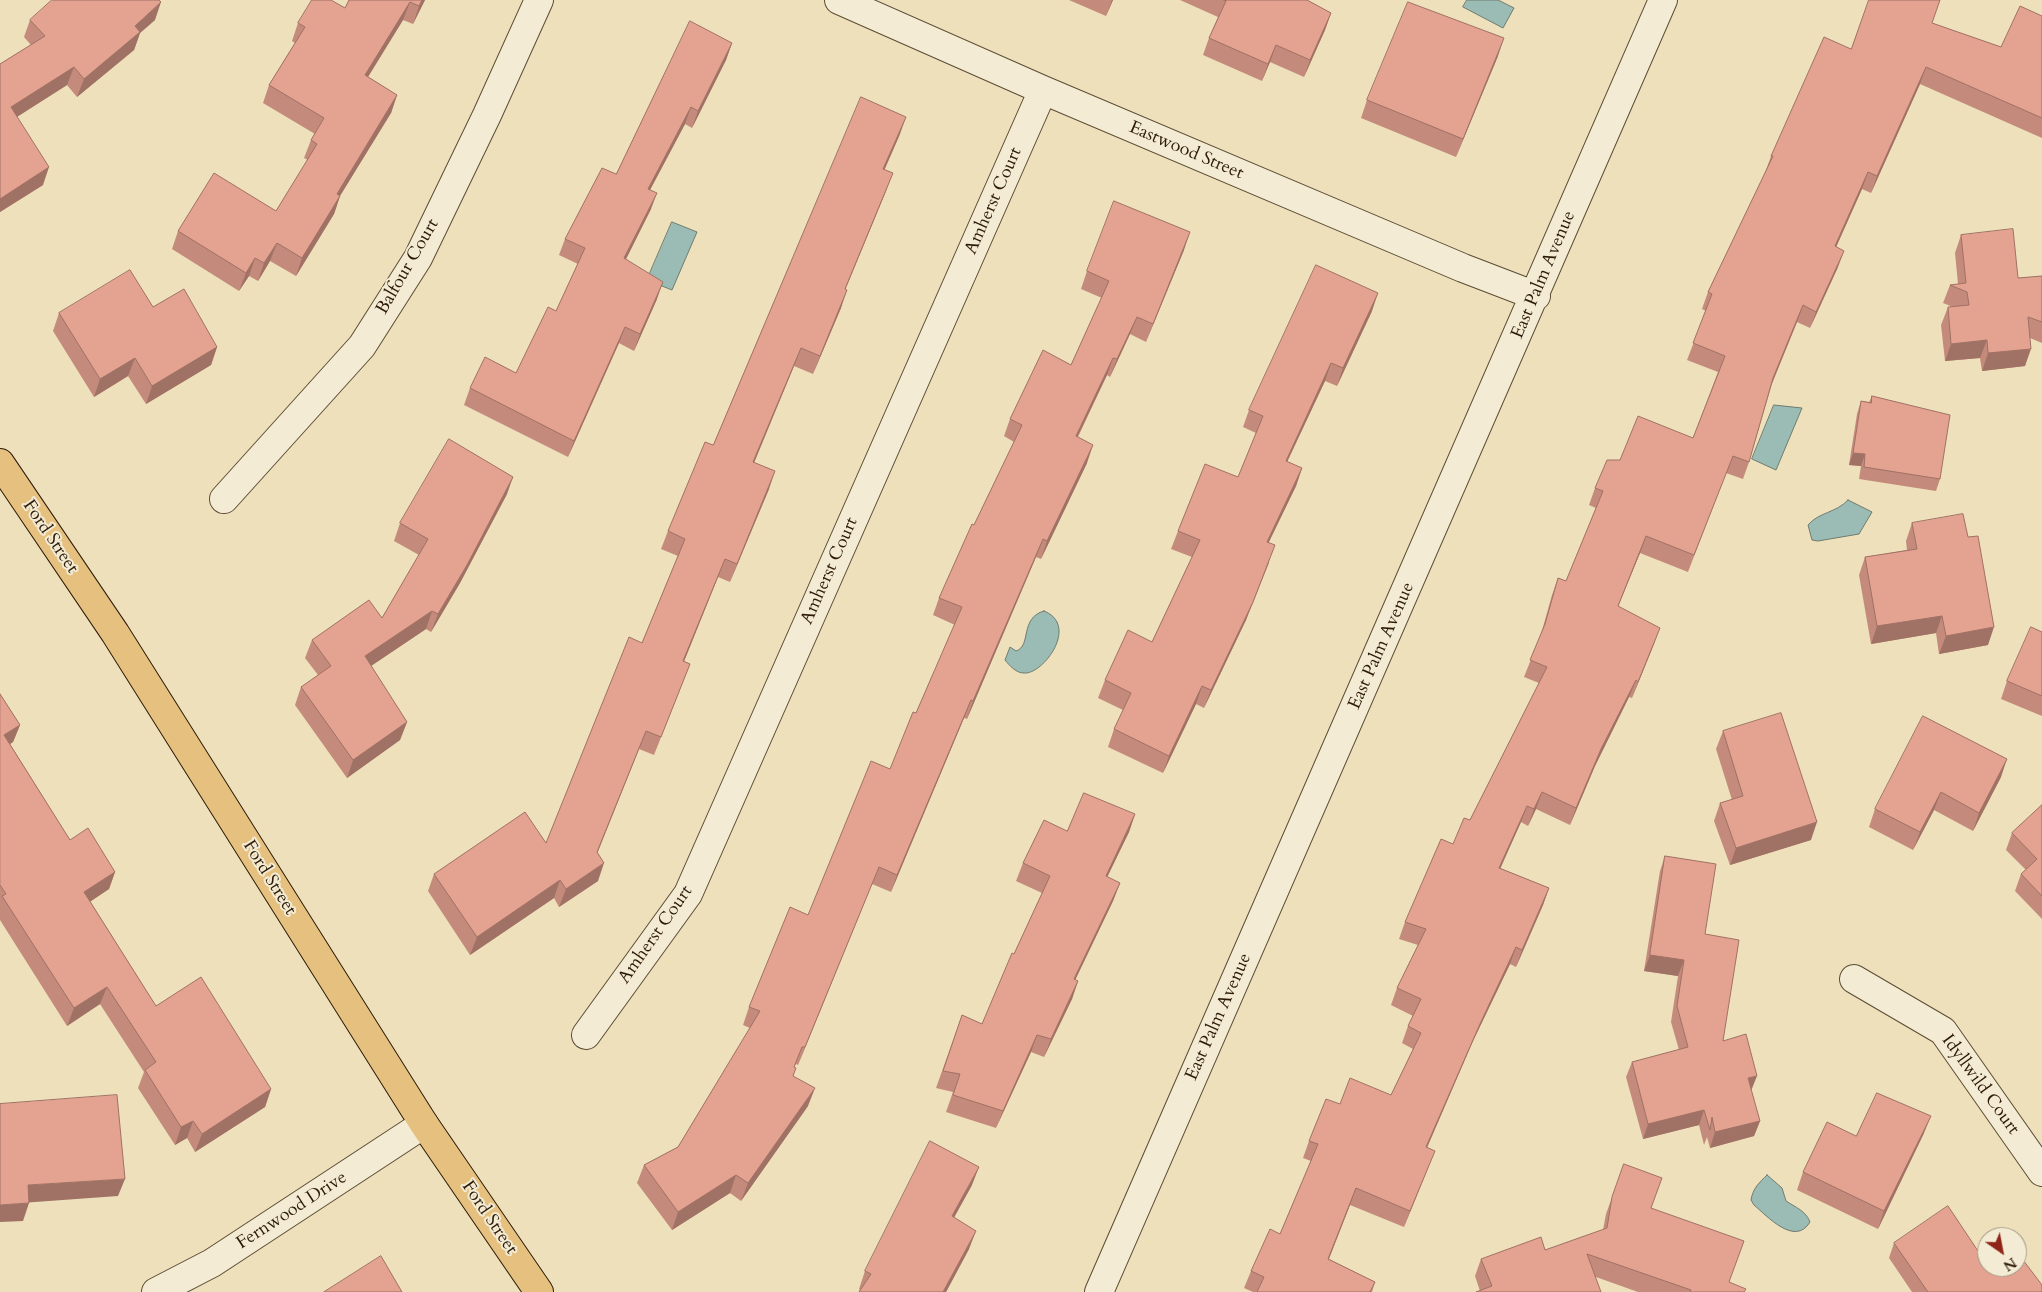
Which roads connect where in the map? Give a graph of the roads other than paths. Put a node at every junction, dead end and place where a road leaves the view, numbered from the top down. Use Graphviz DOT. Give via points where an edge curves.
graph roads {
  1 [pos="539,0"];
  2 [pos="839,0"];
  3 [pos="1663,0"];
  4 [pos="1043,90"];
  5 [pos="1536,296"];
  6 [pos="0,463"];
  7 [pos="224,499"];
  8 [pos="1854,979"];
  9 [pos="586,1035"];
  10 [pos="424,1124"];
  11 [pos="2042,1172"];
  12 [pos="156,1292"];
  13 [pos="539,1292"];
  14 [pos="1099,1292"];
  1 -- 7 [label="street, Balfour Court" via="418,258 362,346"];
  2 -- 4 [label="street, Eastwood Street"];
  3 -- 5 [label="street, East Palm Avenue"];
  4 -- 5 [label="street, Eastwood Street"];
  4 -- 9 [label="street, Amherst Court" via="688,894"];
  5 -- 14 [label="street, East Palm Avenue"];
  6 -- 10 [label="main road, Ford Street" via="120,642"];
  8 -- 11 [label="street, Idyllwild Court" via="1942,1031"];
  10 -- 12 [label="street, Fernwood Drive" via="212,1263"];
  10 -- 13 [label="main road, Ford Street"];
}
